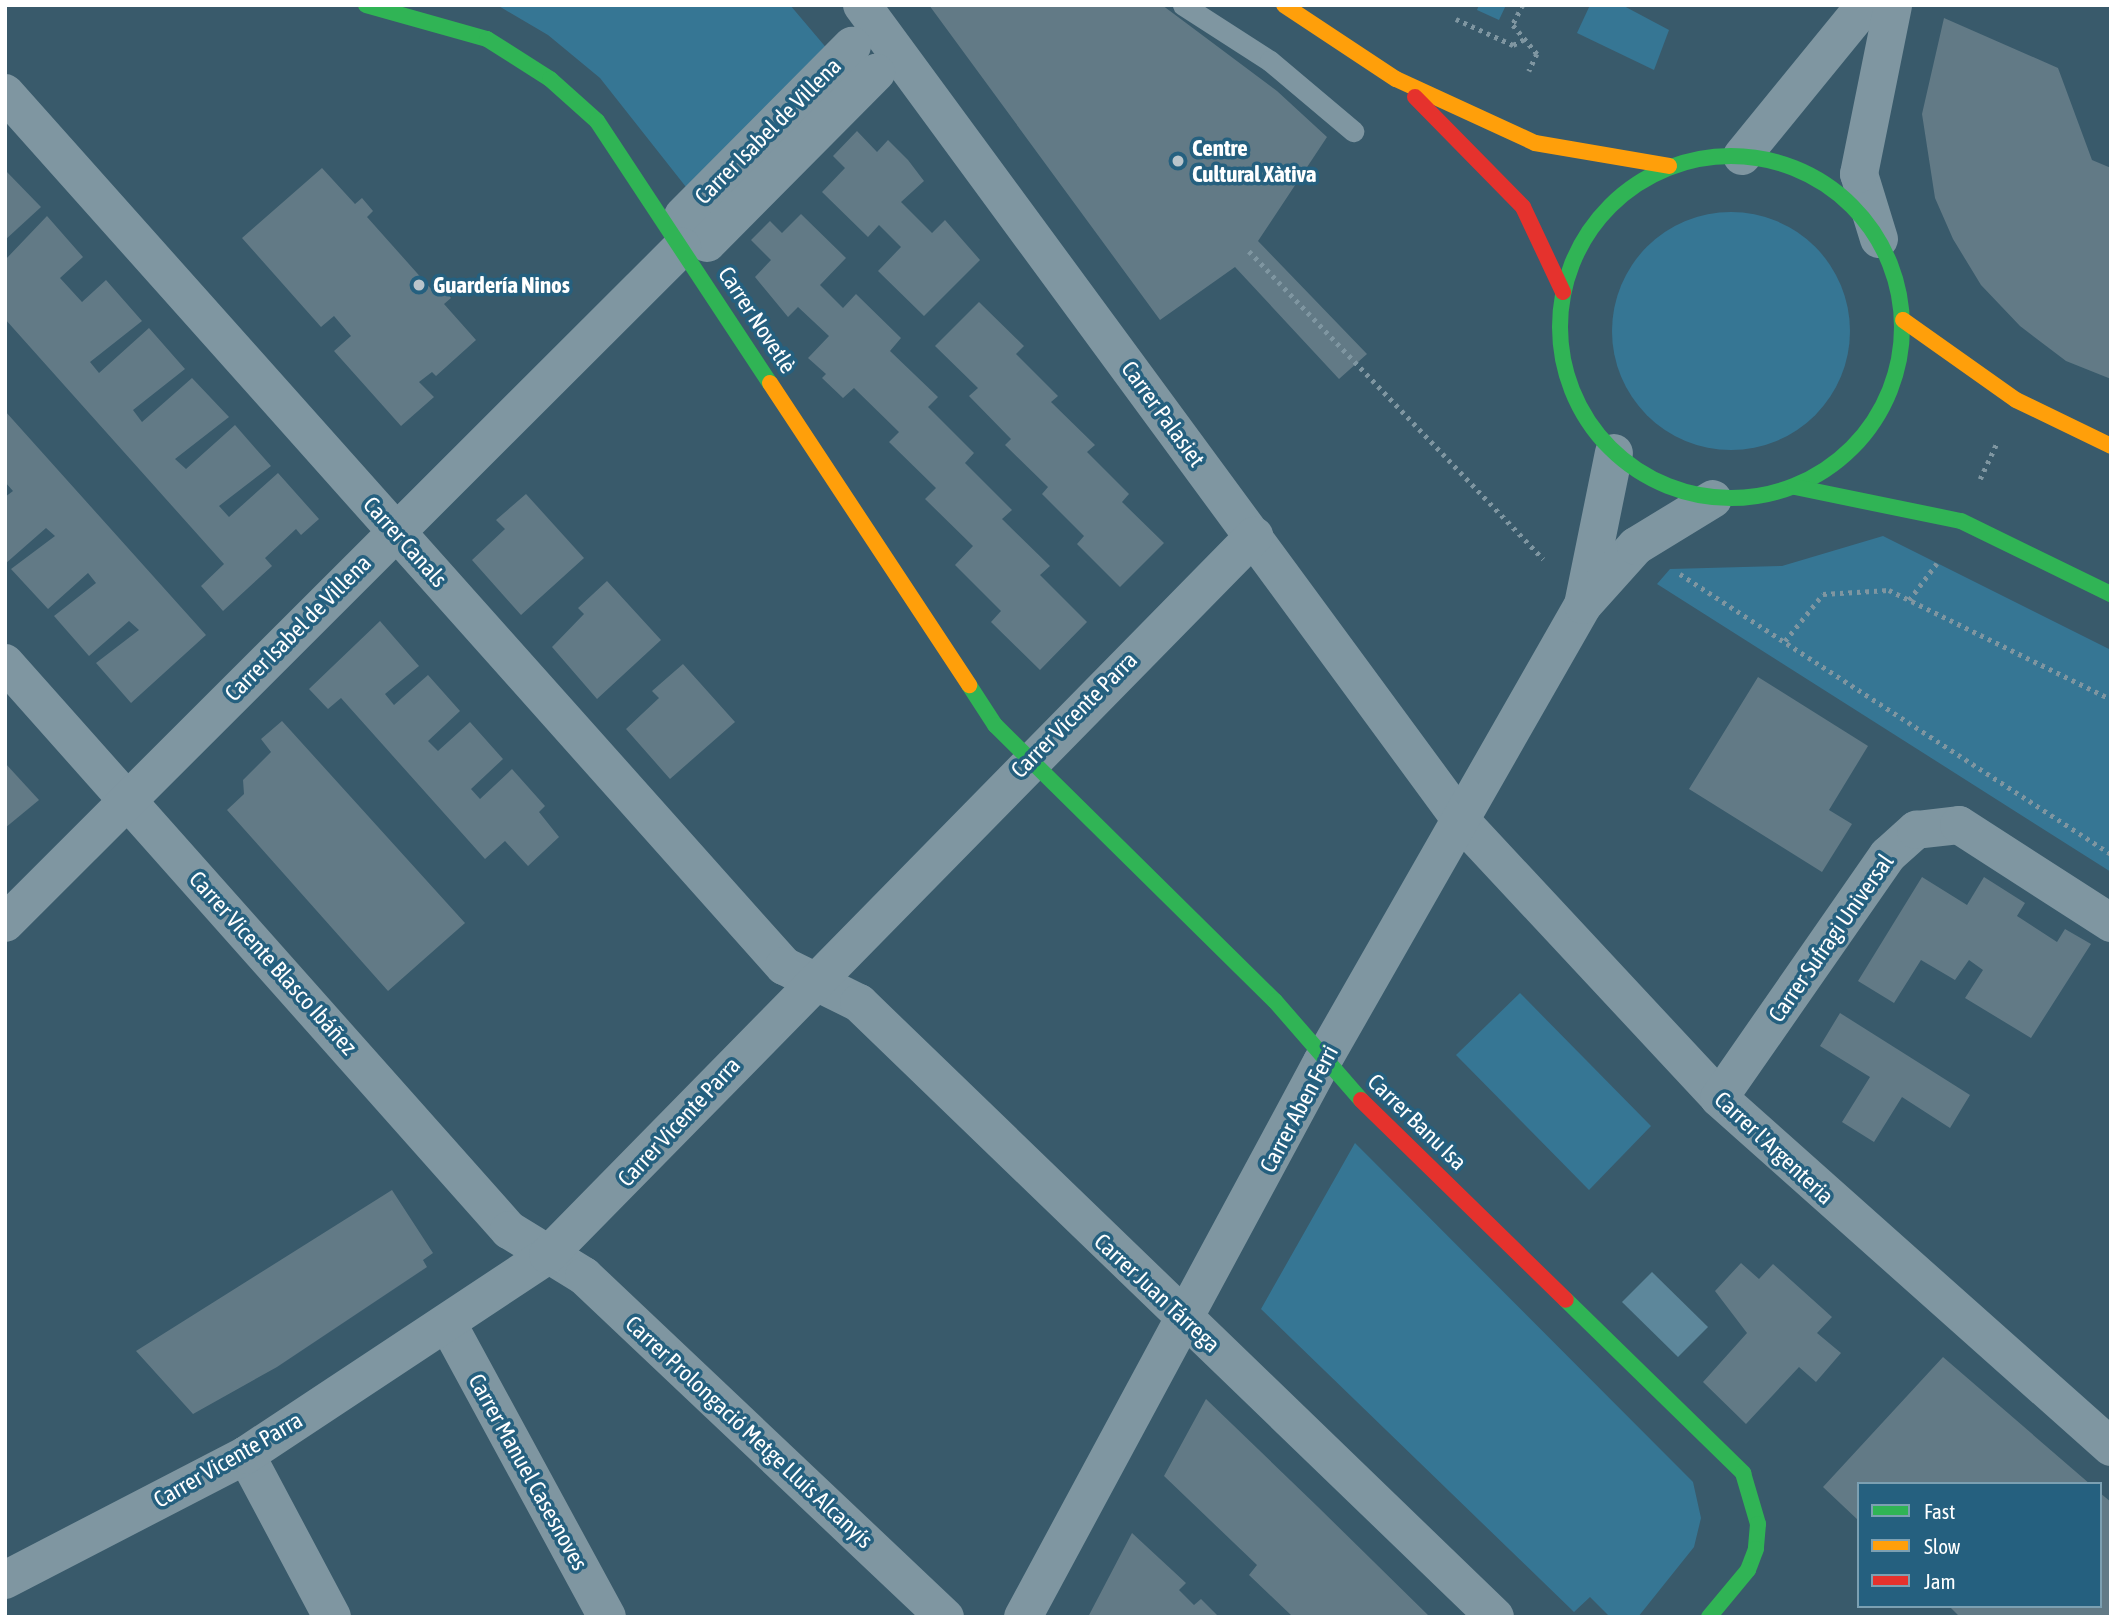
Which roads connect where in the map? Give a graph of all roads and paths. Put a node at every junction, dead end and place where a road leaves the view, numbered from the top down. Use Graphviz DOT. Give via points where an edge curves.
graph roads {
  1 [pos="366,5"];
  2 [pos="862,5"];
  3 [pos="1183,5"];
  4 [pos="1284,5"];
  5 [pos="1523,5"];
  6 [pos="1865,5"];
  7 [pos="1893,5"];
  8 [pos="1456,19"];
  9 [pos="1525,39"];
  10 [pos="864,59"];
  11 [pos="1529,71"];
  12 [pos="1396,79"];
  13 [pos="5,93"];
  14 [pos="1353,131"];
  15 [pos="1742,156"];
  16 [pos="1669,166"];
  17 [pos="690,235"];
  18 [pos="1879,239"];
  19 [pos="1249,251"];
  20 [pos="1563,292"];
  21 [pos="1903,320"];
  22 [pos="2000,436"];
  23 [pos="2111,446"];
  24 [pos="1614,453"];
  25 [pos="1795,487"];
  26 [pos="1975,492"];
  27 [pos="1713,499"];
  28 [pos="395,530"];
  29 [pos="1254,536"];
  30 [pos="1947,551"];
  31 [pos="1553,569"];
  32 [pos="1675,570"];
  33 [pos="2111,594"];
  34 [pos="1909,600"];
  35 [pos="1583,605"];
  36 [pos="1785,641"];
  37 [pos="5,663"];
  38 [pos="2111,699"];
  39 [pos="1028,761"];
  40 [pos="128,799"];
  41 [pos="1463,823"];
  42 [pos="2111,854"];
  43 [pos="5,923"];
  44 [pos="2111,923"];
  45 [pos="812,982"];
  46 [pos="1322,1062"];
  47 [pos="1719,1098"];
  48 [pos="548,1255"];
  49 [pos="1185,1319"];
  50 [pos="449,1326"];
  51 [pos="2111,1447"];
  52 [pos="246,1455"];
  53 [pos="5,1580"];
  54 [pos="332,1617"];
  55 [pos="607,1617"];
  56 [pos="945,1617"];
  57 [pos="1023,1617"];
  58 [pos="1495,1617"];
  59 [pos="1709,1617"];
  1 -- 17 [label="street, Carrer Novetlè" via="471,31 550,79 619,146"];
  2 -- 29 [label="street, Carrer Palasiet"];
  3 -- 14 [label="lane" via="1270,61"];
  4 -- 12 [label="street"];
  5 -- 9 [label="path" via="1513,25"];
  6 -- 15 [label="street"];
  7 -- 18 [label="street" via="1859,174"];
  8 -- 9 [label="path" via="1513,45"];
  9 -- 11 [label="path" via="1537,54"];
  10 -- 17 [label="street, Carrer Isabel de Villena"];
  12 -- 16 [label="street" via="1535,143"];
  12 -- 20 [label="street" via="1523,207"];
  13 -- 28 [label="street, Carrer Canals"];
  15 -- 16 [label="street"];
  15 -- 18 [label="street" via="1796,168 1843,197"];
  16 -- 20 [label="street" via="1631,187 1600,216 1577,251"];
  17 -- 28 [label="street, Carrer Isabel de Villena"];
  17 -- 39 [label="street, Carrer Novetlè" via="995,725"];
  18 -- 21 [label="street" via="1896,278"];
  19 -- 31 [label="path"];
  20 -- 24 [label="street" via="1560,336 1568,379 1586,419"];
  21 -- 23 [label="street" via="2016,400"];
  21 -- 25 [label="street" via="1898,372 1876,421 1841,461"];
  22 -- 26 [label="path"];
  24 -- 27 [label="street" via="1660,484"];
  24 -- 35 [label="street, Carrer Aben Ferri"];
  25 -- 27 [label="street" via="1755,498"];
  25 -- 33 [label="street" via="1961,521"];
  27 -- 35 [label="street, Carrer Aben Ferri" via="1636,546"];
  28 -- 40 [label="street, Carrer Isabel de Villena"];
  28 -- 45 [label="street, Carrer Canals" via="785,966"];
  29 -- 39 [label="street, Carrer Vicente Parra"];
  29 -- 41 [label="street, Carrer Palasiet"];
  30 -- 34 [label="path"];
  32 -- 36 [label="path"];
  34 -- 36 [label="path" via="1889,590 1823,594"];
  34 -- 38 [label="path"];
  35 -- 41 [label="street, Carrer Aben Ferri"];
  36 -- 42 [label="path"];
  37 -- 40 [label="street, Carrer Vicente Blasco Ibáñez"];
  39 -- 45 [label="street, Carrer Vicente Parra"];
  39 -- 46 [label="street, Carrer Banu Isa" via="1275,1002"];
  40 -- 43 [label="street, Carrer Isabel de Villena"];
  40 -- 48 [label="street, Carrer Vicente Blasco Ibáñez" via="509,1230"];
  41 -- 46 [label="street, Carrer Aben Ferri"];
  41 -- 47 [label="street, Carrer l'Argenteria"];
  44 -- 47 [label="street, Carrer Sufragi Universal" via="1959,825 1916,830 1888,855"];
  45 -- 48 [label="street, Carrer Vicente Parra"];
  45 -- 49 [label="street, Carrer Juan Tárrega" via="859,1003"];
  46 -- 49 [label="street, Carrer Aben Ferri"];
  46 -- 59 [label="street, Carrer Banu Isa" via="1743,1473 1758,1524 1748,1570"];
  47 -- 51 [label="street, Carrer l'Argenteria"];
  48 -- 50 [label="street, Carrer Vicente Parra"];
  48 -- 56 [label="street, Carrer Prolongació Metge Lluís Alcanyís" via="584,1276"];
  49 -- 57 [label="street, Carrer Aben Ferri"];
  49 -- 58 [label="street, Carrer Juan Tárrega"];
  50 -- 52 [label="street, Carrer Vicente Parra"];
  50 -- 55 [label="street, Carrer Manuel Casesnoves"];
  52 -- 53 [label="street, Carrer Vicente Parra"];
  52 -- 54 [label="street"];
}
